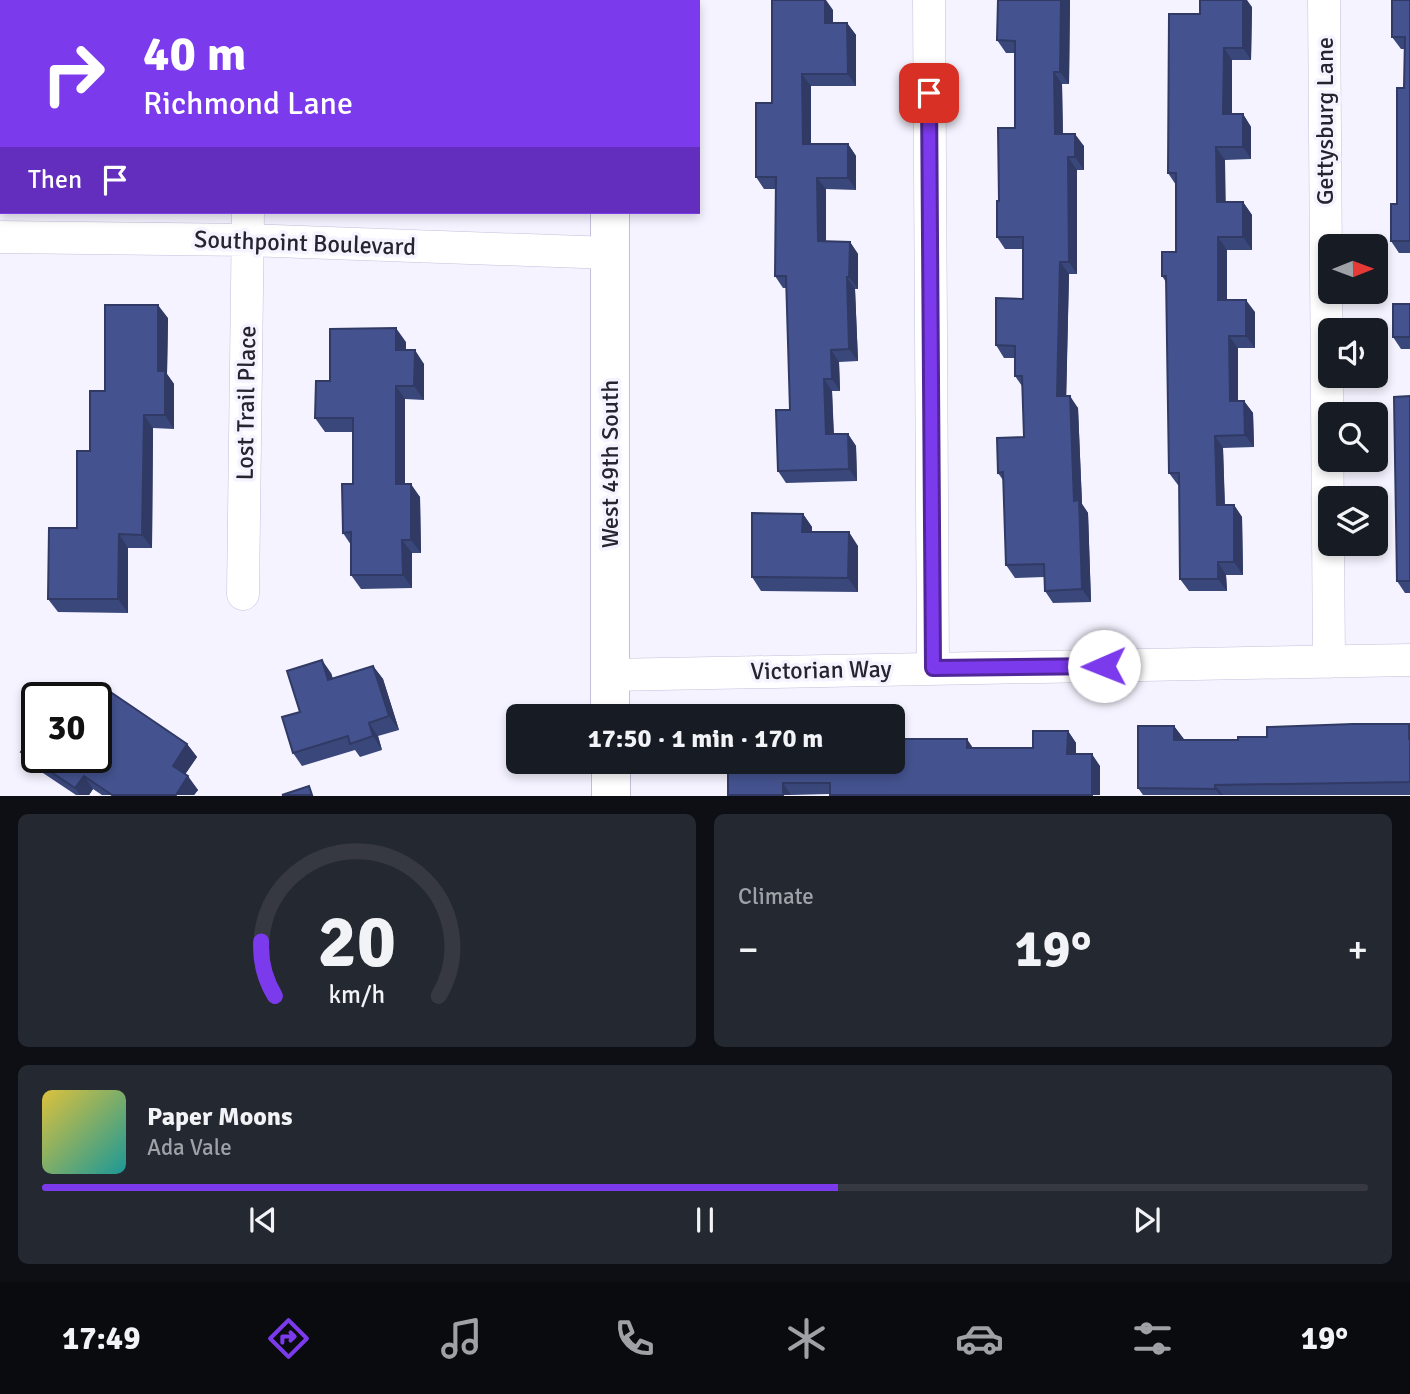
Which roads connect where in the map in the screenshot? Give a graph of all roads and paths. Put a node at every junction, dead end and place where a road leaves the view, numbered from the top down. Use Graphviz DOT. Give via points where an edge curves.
graph roads {
  1 [pos="929,0"];
  2 [pos="1324,0"];
  3 [pos="610,214"];
  4 [pos="249,226"];
  5 [pos="0,237"];
  6 [pos="610,253"];
  7 [pos="243,593"];
  8 [pos="1410,660"];
  9 [pos="1329,662"];
  10 [pos="933,668"];
  11 [pos="610,676"];
  12 [pos="611,704"];
  13 [pos="611,774"];
  14 [pos="611,796"];
  1 -- 10 [label="street"];
  2 -- 9 [label="street, Gettysburg Lane"];
  3 -- 6 [label="street, West 49th South"];
  4 -- 5 [label="street, Southpoint Boulevard"];
  4 -- 6 [label="street, Southpoint Boulevard"];
  4 -- 7 [label="street, Lost Trail Place"];
  6 -- 11 [label="street, West 49th South"];
  8 -- 9 [label="street, Victorian Way"];
  9 -- 10 [label="street, Victorian Way"];
  10 -- 11 [label="street, Victorian Way"];
  11 -- 12 [label="street, West 49th South"];
  13 -- 14 [label="street"];
}
